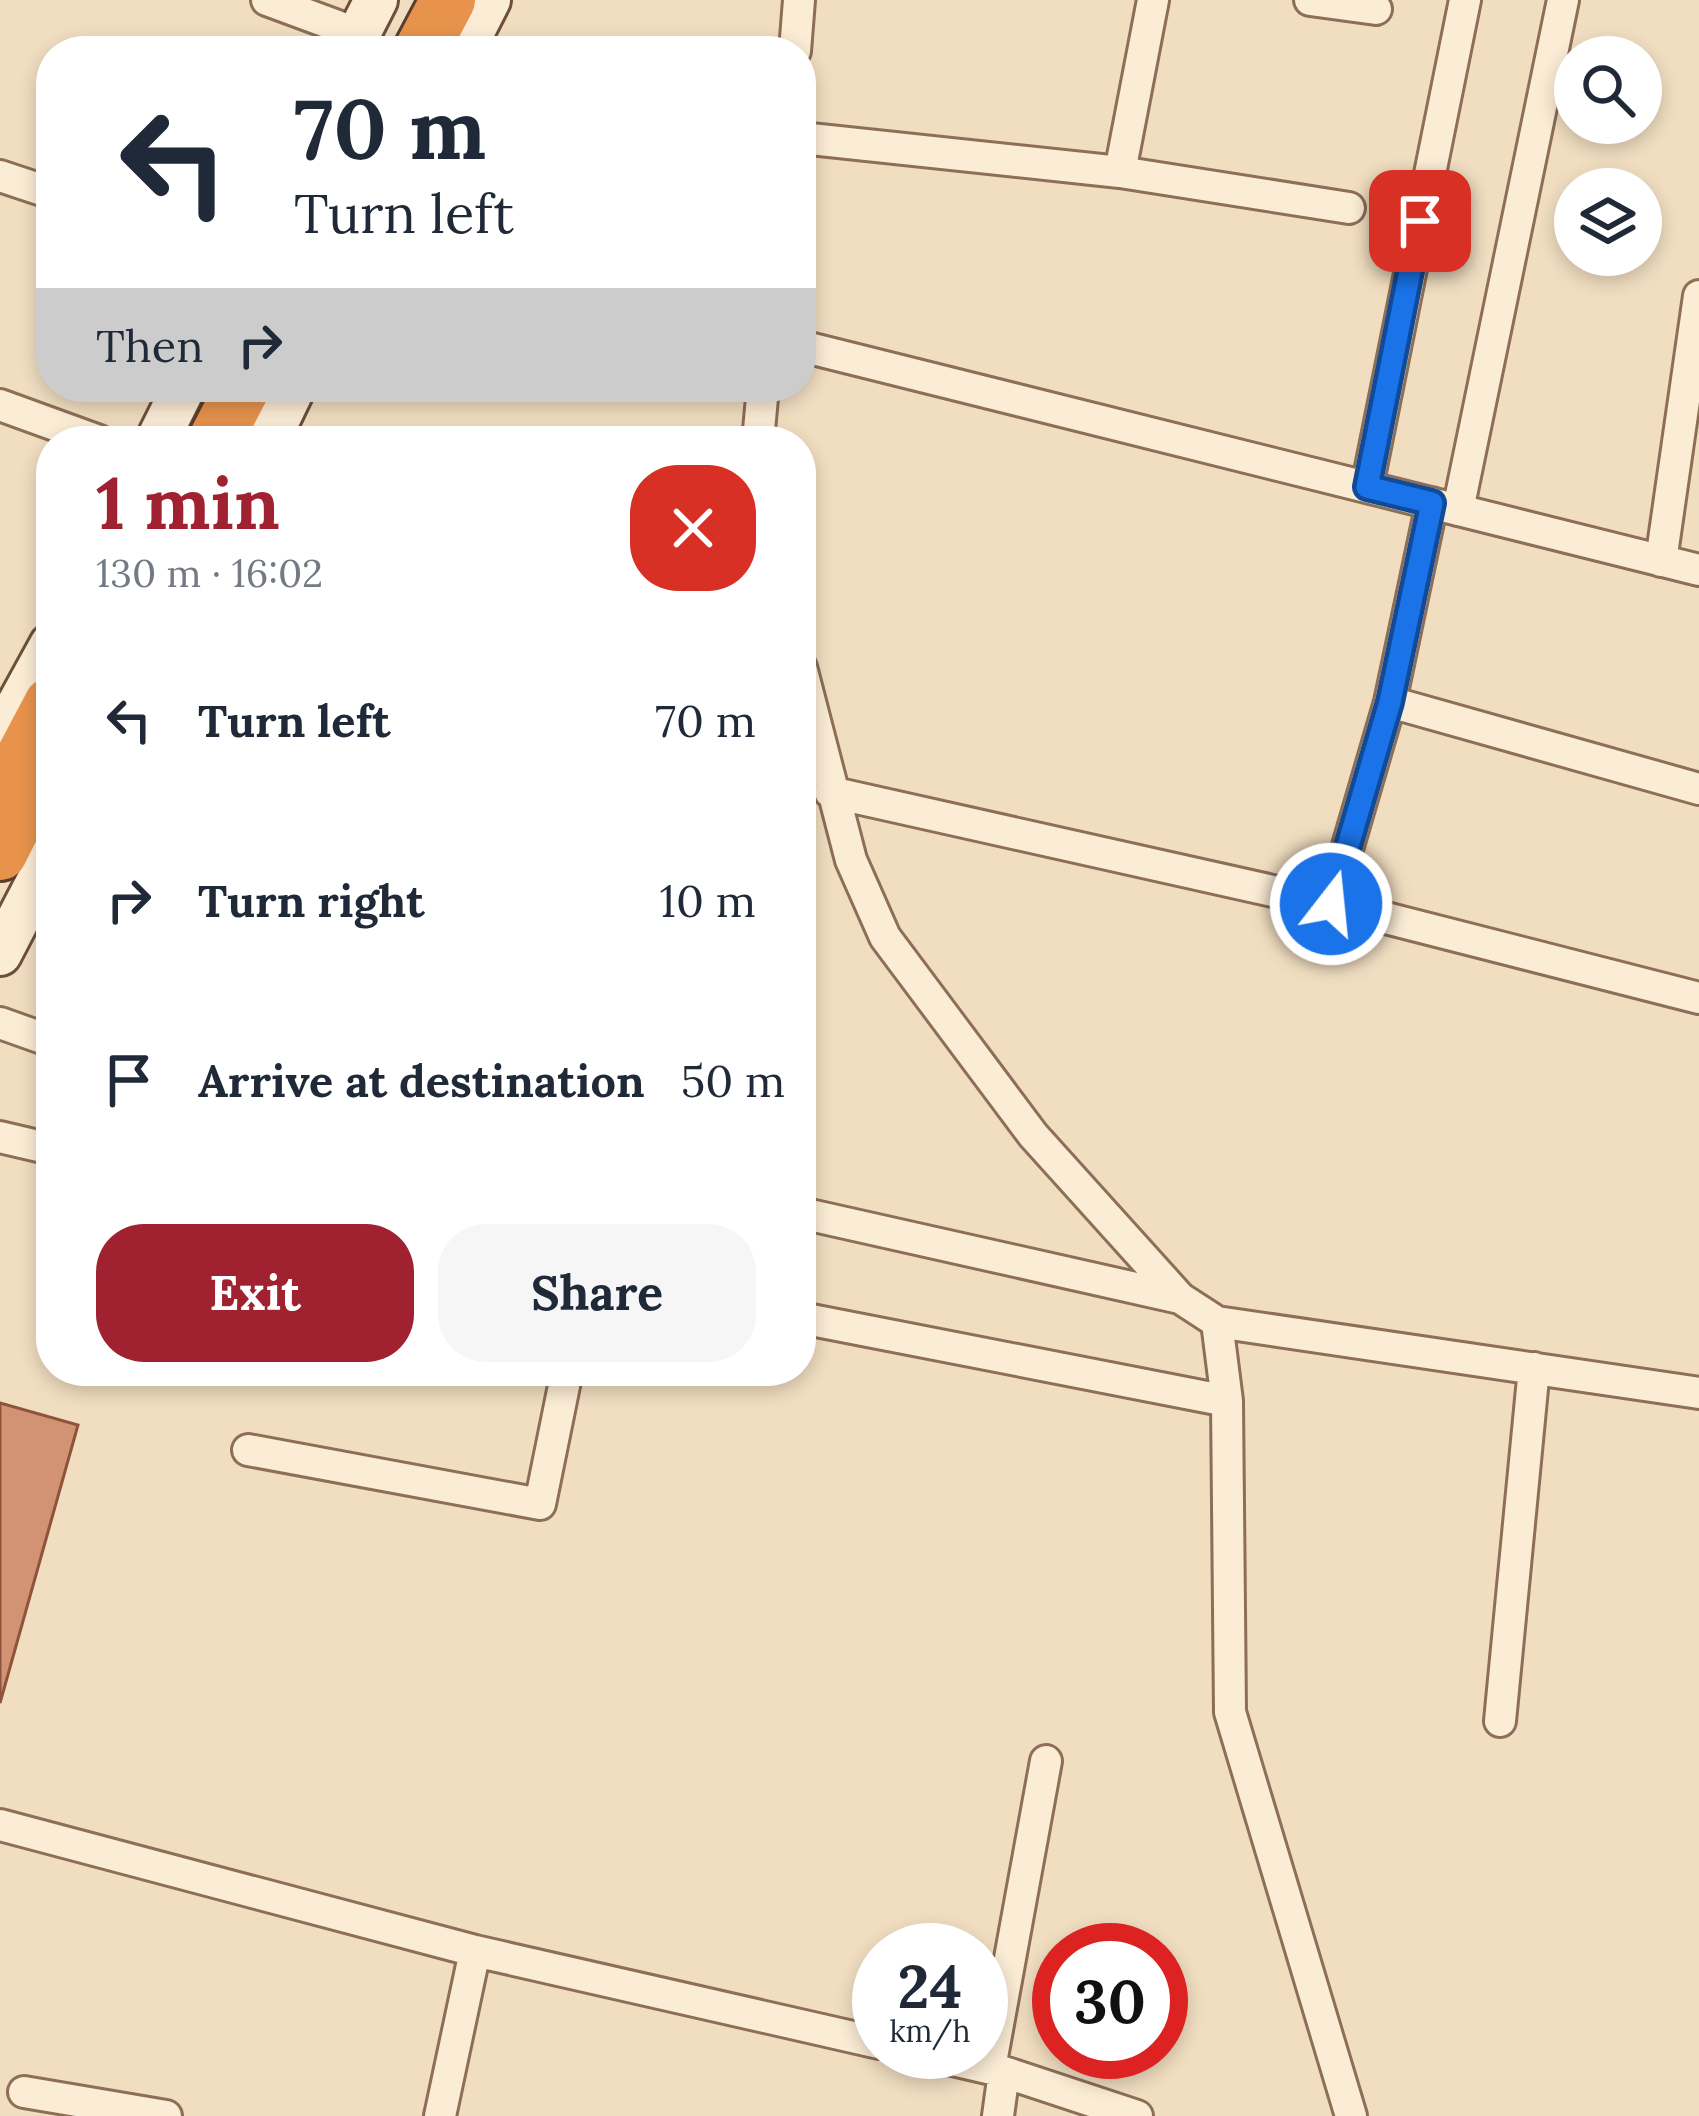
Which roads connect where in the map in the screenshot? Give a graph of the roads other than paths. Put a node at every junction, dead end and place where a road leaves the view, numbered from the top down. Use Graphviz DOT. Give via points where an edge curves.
graph roads {
  1 [pos="267,0"];
  2 [pos="411,0"];
  3 [pos="448,0"];
  4 [pos="489,0"];
  5 [pos="799,0"];
  6 [pos="1153,0"];
  7 [pos="1310,0"];
  8 [pos="1465,0"];
  9 [pos="1562,0"];
  10 [pos="1376,9"];
  11 [pos="368,34"];
  12 [pos="429,36"];
  13 [pos="471,36"];
  14 [pos="796,36"];
  15 [pos="816,140"];
  16 [pos="1120,172"];
  17 [pos="0,176"];
  18 [pos="36,188"];
  19 [pos="1349,208"];
  20 [pos="1698,310"];
  21 [pos="816,350"];
  22 [pos="0,405"];
  23 [pos="57,426"];
  24 [pos="1367,487"];
  25 [pos="1445,507"];
  26 [pos="1661,561"];
  27 [pos="1699,570"];
  28 [pos="36,683"];
  29 [pos="1390,702"];
  30 [pos="36,733"];
  31 [pos="14,738"];
  32 [pos="816,749"];
  33 [pos="1699,789"];
  34 [pos="830,792"];
  35 [pos="0,802"];
  36 [pos="0,853"];
  37 [pos="36,885"];
  38 [pos="1331,904"];
  39 [pos="0,954"];
  40 [pos="1699,998"];
  41 [pos="0,1023"];
  42 [pos="36,1036"];
  43 [pos="0,1137"];
  44 [pos="36,1145"];
  45 [pos="816,1216"];
  46 [pos="1180,1298"];
  47 [pos="816,1321"];
  48 [pos="1216,1322"];
  49 [pos="1534,1368"];
  50 [pos="564,1386"];
  51 [pos="1699,1394"];
  52 [pos="1227,1401"];
  53 [pos="248,1450"];
  54 [pos="1500,1721"];
  55 [pos="1046,1762"];
  56 [pos="0,1825"];
  57 [pos="476,1951"];
  58 [pos="1008,1970"];
  59 [pos="852,2037"];
  60 [pos="1008,2073"];
  61 [pos="1003,2079"];
  62 [pos="24,2092"];
  63 [pos="166,2116"];
  64 [pos="440,2116"];
  65 [pos="998,2116"];
  66 [pos="1137,2116"];
  67 [pos="1352,2116"];
  1 -- 11 [label="street"];
  2 -- 11 [label="highway"];
  3 -- 12 [label="highway"];
  4 -- 13 [label="main road"];
  5 -- 14 [label="street"];
  6 -- 16 [label="street"];
  7 -- 10 [label="street"];
  8 -- 24 [label="street"];
  9 -- 25 [label="street"];
  15 -- 16 [label="street"];
  16 -- 19 [label="street"];
  17 -- 18 [label="street"];
  20 -- 26 [label="street"];
  21 -- 24 [label="street"];
  22 -- 23 [label="street"];
  24 -- 25 [label="street"];
  25 -- 26 [label="street"];
  25 -- 29 [label="street"];
  26 -- 27 [label="street"];
  28 -- 31 [label="main road"];
  29 -- 33 [label="street"];
  29 -- 38 [label="street"];
  30 -- 35 [label="highway"];
  31 -- 36 [label="highway"];
  32 -- 34 [label="street"];
  34 -- 38 [label="street"];
  34 -- 46 [label="street" via="885,937 1033,1135"];
  37 -- 39 [label="main road"];
  38 -- 40 [label="street"];
  41 -- 42 [label="street"];
  43 -- 44 [label="street"];
  45 -- 46 [label="street"];
  46 -- 48 [label="street"];
  47 -- 52 [label="street"];
  48 -- 49 [label="street"];
  48 -- 52 [label="street"];
  49 -- 51 [label="street"];
  49 -- 54 [label="street"];
  50 -- 53 [label="street" via="540,1504"];
  52 -- 67 [label="street" via="1230,1712"];
  55 -- 58 [label="street"];
  56 -- 57 [label="street"];
  57 -- 59 [label="street"];
  57 -- 64 [label="street"];
  60 -- 66 [label="street"];
  61 -- 65 [label="street"];
  62 -- 63 [label="street"];
}
